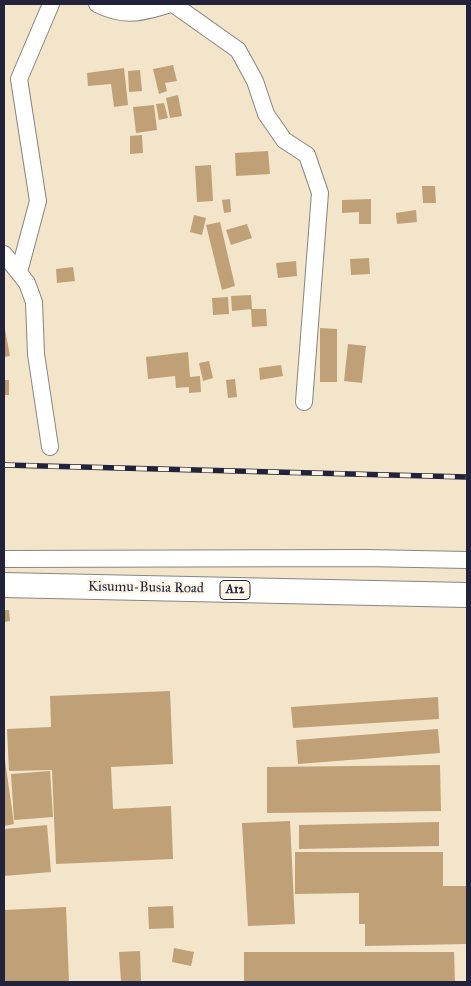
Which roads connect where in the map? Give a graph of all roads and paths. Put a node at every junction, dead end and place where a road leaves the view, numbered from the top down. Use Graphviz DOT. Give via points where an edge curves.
graph roads {
  1 [pos="51,4"];
  2 [pos="97,4"];
  3 [pos="172,4"];
  4 [pos="4,254"];
  5 [pos="20,272"];
  6 [pos="304,402"];
  7 [pos="50,447"];
  8 [pos="4,559"];
  9 [pos="467,560"];
  10 [pos="4,585"];
  11 [pos="467,594"];
  1 -- 5 [label="street" via="19,79 38,201"];
  2 -- 3 [label="street" via="114,12 142,13"];
  3 -- 6 [label="street" via="238,50 255,81 266,114 284,140 307,155 320,193"];
  4 -- 5 [label="street"];
  5 -- 7 [label="street" via="34,302 36,354"];
  8 -- 9 [label="street"];
  10 -- 11 [label="highway, Kisumu-Busia Road / A12"];
}
